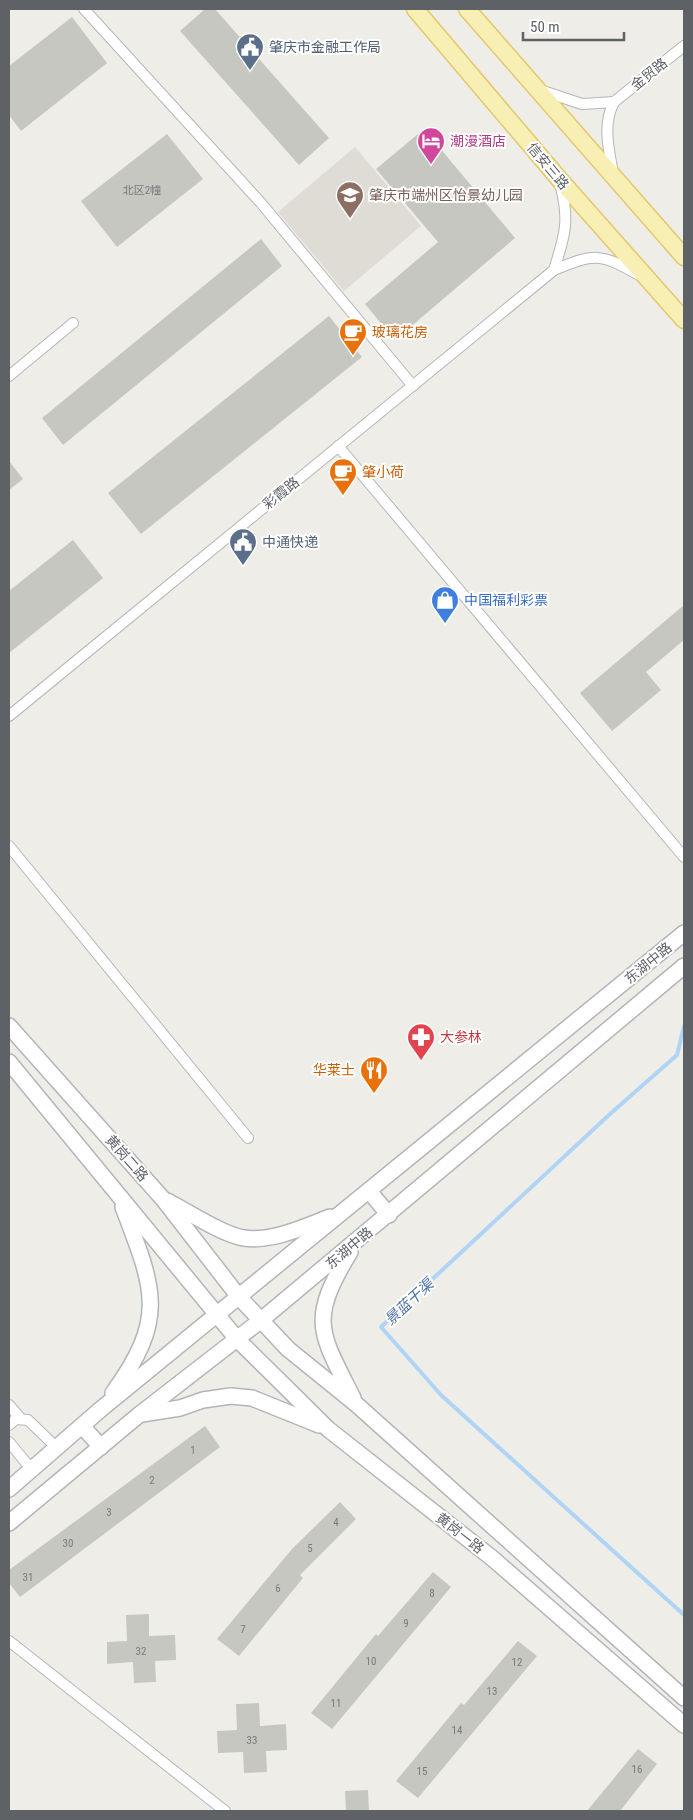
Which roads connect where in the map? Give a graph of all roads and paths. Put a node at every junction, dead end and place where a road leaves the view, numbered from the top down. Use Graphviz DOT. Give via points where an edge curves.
graph roads {
  1 [pos="84,9"];
  2 [pos="415,9"];
  3 [pos="467,9"];
  4 [pos="684,46"];
  5 [pos="536,89"];
  6 [pos="614,102"];
  7 [pos="613,174"];
  8 [pos="560,180"];
  9 [pos="684,257"];
  10 [pos="554,270"];
  11 [pos="651,282"];
  12 [pos="684,320"];
  13 [pos="73,323"];
  14 [pos="9,376"];
  15 [pos="412,386"];
  16 [pos="338,446"];
  17 [pos="9,716"];
  18 [pos="9,846"];
  19 [pos="684,857"];
  20 [pos="684,933"];
  21 [pos="684,966"];
  22 [pos="9,1026"];
  23 [pos="9,1062"];
  24 [pos="248,1138"];
  25 [pos="369,1191"];
  26 [pos="118,1194"];
  27 [pos="162,1199"];
  28 [pos="345,1211"];
  29 [pos="389,1214"];
  30 [pos="357,1241"];
  31 [pos="239,1297"];
  32 [pos="217,1315"];
  33 [pos="260,1321"];
  34 [pos="236,1339"];
  35 [pos="356,1404"];
  36 [pos="9,1405"];
  37 [pos="101,1409"];
  38 [pos="140,1414"];
  39 [pos="20,1419"];
  40 [pos="9,1425"];
  41 [pos="82,1426"];
  42 [pos="328,1429"];
  43 [pos="9,1442"];
  44 [pos="101,1447"];
  45 [pos="57,1448"];
  46 [pos="32,1470"];
  47 [pos="9,1489"];
  48 [pos="9,1523"];
  49 [pos="9,1641"];
  50 [pos="684,1698"];
  51 [pos="684,1725"];
  52 [pos="225,1811"];
  1 -- 15 [label="street" via="261,203"];
  2 -- 8 [label="main road, 信安三路"];
  3 -- 5 [label="main road"];
  4 -- 6 [label="street, 金贸路"];
  5 -- 6 [label="street" via="582,104"];
  5 -- 7 [label="main road"];
  6 -- 7 [label="street" via="608,113 607,130"];
  7 -- 9 [label="main road"];
  8 -- 10 [label="street" via="567,209 566,230"];
  8 -- 11 [label="main road, 信安三路"];
  10 -- 11 [label="street, 彩霞路" via="592,256 611,259"];
  10 -- 15 [label="street, 彩霞路"];
  11 -- 12 [label="main road, 信安三路"];
  13 -- 14 [label="street"];
  15 -- 16 [label="street, 彩霞路"];
  16 -- 17 [label="street, 彩霞路"];
  16 -- 19 [label="street"];
  18 -- 24 [label="street"];
  20 -- 25 [label="main road, 东湖中路"];
  21 -- 29 [label="main road, 东湖中路"];
  22 -- 27 [label="main road, 黄岗二路"];
  23 -- 26 [label="main road, 黄岗二路"];
  25 -- 28 [label="main road, 东湖中路"];
  25 -- 29 [label="main road"];
  26 -- 32 [label="main road, 黄岗二路"];
  26 -- 37 [label="main road" via="148,1277 151,1316 143,1345"];
  27 -- 28 [label="main road" via="243,1238 282,1234"];
  27 -- 31 [label="main road, 黄岗二路"];
  28 -- 31 [label="main road, 东湖中路"];
  29 -- 30 [label="main road, 东湖中路"];
  30 -- 33 [label="main road, 东湖中路"];
  30 -- 35 [label="main road" via="326,1296 322,1318 323,1337"];
  31 -- 32 [label="main road, 东湖中路"];
  31 -- 33 [label="main road, 黄岗二路"];
  32 -- 34 [label="main road, 黄岗二路"];
  32 -- 37 [label="main road, 东湖中路"];
  33 -- 34 [label="main road, 东湖中路"];
  33 -- 35 [label="main road, 黄岗一路" via="288,1349"];
  34 -- 38 [label="main road, 东湖中路"];
  34 -- 42 [label="main road, 黄岗一路"];
  35 -- 50 [label="main road, 黄岗一路"];
  36 -- 39 [label="street"];
  37 -- 41 [label="main road, 东湖中路"];
  38 -- 42 [label="main road" via="232,1396 252,1398"];
  38 -- 44 [label="main road, 东湖中路"];
  39 -- 40 [label="street"];
  39 -- 45 [label="street" via="35,1424"];
  41 -- 44 [label="main road"];
  41 -- 45 [label="main road, 东湖中路"];
  42 -- 51 [label="main road, 黄岗一路" via="492,1558"];
  43 -- 46 [label="street"];
  44 -- 48 [label="main road, 东湖中路"];
  45 -- 46 [label="main road, 东湖中路"];
  46 -- 47 [label="main road, 东湖中路"];
  49 -- 52 [label="street"];
}
